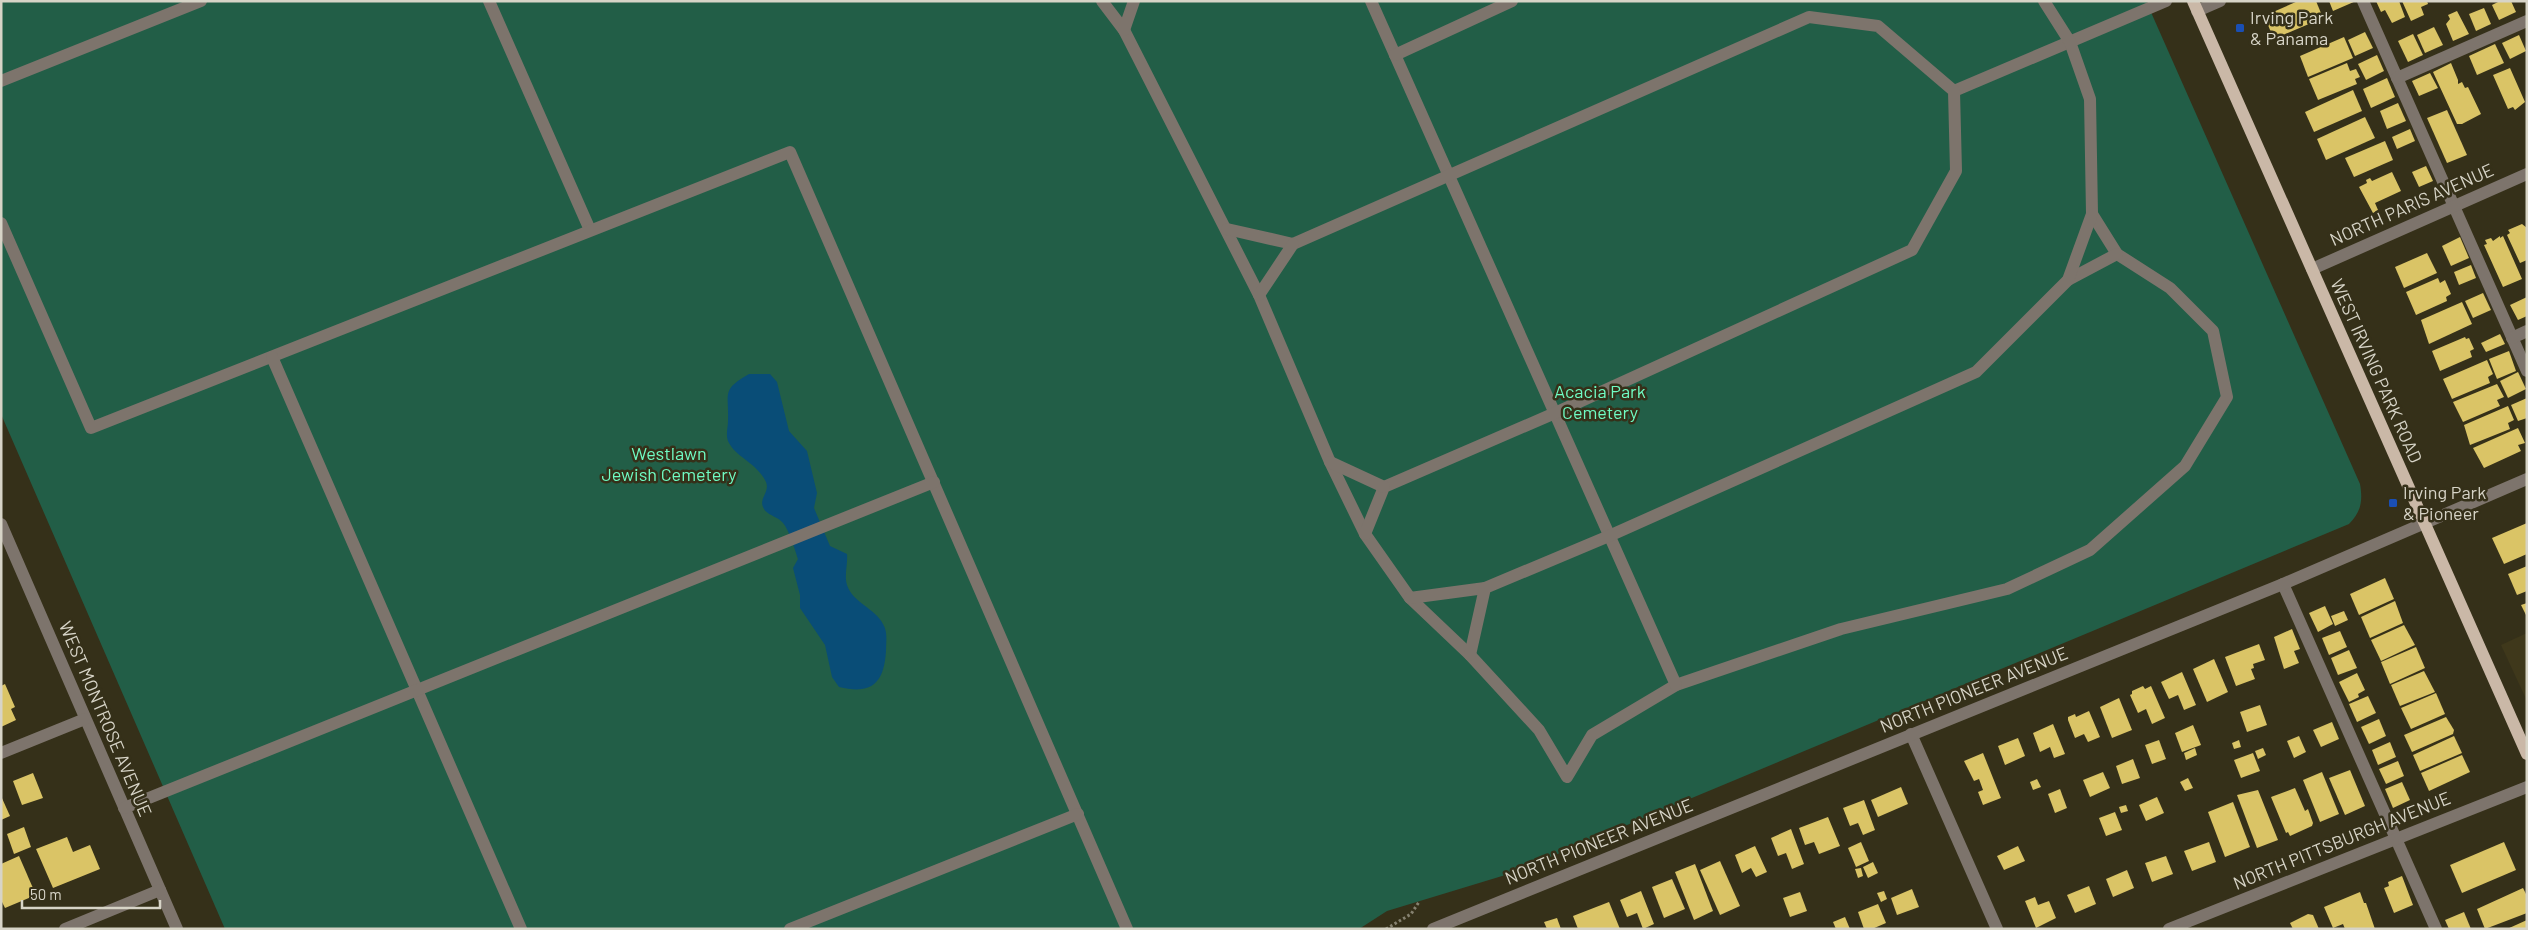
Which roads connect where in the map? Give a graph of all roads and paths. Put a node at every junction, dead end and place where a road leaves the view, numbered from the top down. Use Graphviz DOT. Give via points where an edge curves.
graph roads {
  1 [pos="201,1"];
  2 [pos="489,1"];
  3 [pos="1102,1"];
  4 [pos="1134,1"];
  5 [pos="1371,1"];
  6 [pos="1512,1"];
  7 [pos="2044,1"];
  8 [pos="2166,1"];
  9 [pos="2220,1"];
  10 [pos="2363,1"];
  11 [pos="2195,6"];
  12 [pos="2527,21"];
  13 [pos="1124,30"];
  14 [pos="2070,42"];
  15 [pos="1395,56"];
  16 [pos="2397,78"];
  17 [pos="1,81"];
  18 [pos="1954,91"];
  19 [pos="2527,174"];
  20 [pos="1449,176"];
  21 [pos="2454,206"];
  22 [pos="2092,214"];
  23 [pos="1,223"];
  24 [pos="1227,229"];
  25 [pos="590,230"];
  26 [pos="1293,244"];
  27 [pos="2117,254"];
  28 [pos="2312,269"];
  29 [pos="2068,280"];
  30 [pos="1259,295"];
  31 [pos="2527,331"];
  32 [pos="2512,338"];
  33 [pos="272,357"];
  34 [pos="2527,371"];
  35 [pos="1554,413"];
  36 [pos="1330,462"];
  37 [pos="2527,479"];
  38 [pos="934,482"];
  39 [pos="1384,487"];
  40 [pos="1,524"];
  41 [pos="2425,524"];
  42 [pos="1365,534"];
  43 [pos="1609,536"];
  44 [pos="2283,584"];
  45 [pos="1485,588"];
  46 [pos="1410,598"];
  47 [pos="1470,655"];
  48 [pos="1676,685"];
  49 [pos="418,690"];
  50 [pos="86,719"];
  51 [pos="1911,734"];
  52 [pos="1,753"];
  53 [pos="2527,754"];
  54 [pos="2527,786"];
  55 [pos="124,808"];
  56 [pos="1078,814"];
  57 [pos="2395,839"];
  58 [pos="160,890"];
  59 [pos="1419,902"];
  60 [pos="65,929"];
  61 [pos="177,929"];
  62 [pos="521,929"];
  63 [pos="790,929"];
  64 [pos="1128,929"];
  65 [pos="1386,929"];
  66 [pos="1433,929"];
  67 [pos="1997,929"];
  68 [pos="2169,929"];
  69 [pos="2436,929"];
  1 -- 17 [label="street"];
  2 -- 25 [label="street"];
  3 -- 13 [label="street"];
  4 -- 13 [label="street"];
  5 -- 15 [label="street"];
  6 -- 15 [label="street"];
  7 -- 14 [label="street"];
  8 -- 14 [label="street"];
  9 -- 11 [label="street"];
  10 -- 16 [label="street"];
  11 -- 28 [label="main road, WEST IRVING PARK ROAD"];
  12 -- 16 [label="street"];
  13 -- 24 [label="street"];
  14 -- 18 [label="street"];
  14 -- 22 [label="street" via="2090,99"];
  15 -- 20 [label="street"];
  16 -- 21 [label="street"];
  18 -- 20 [label="street" via="1878,26 1809,17"];
  18 -- 35 [label="street" via="1956,171 1912,250"];
  19 -- 21 [label="street, NORTH PARIS AVENUE"];
  20 -- 26 [label="street"];
  20 -- 35 [label="street"];
  21 -- 28 [label="street, NORTH PARIS AVENUE"];
  21 -- 32 [label="street"];
  22 -- 27 [label="street"];
  22 -- 29 [label="street"];
  23 -- 33 [label="street" via="91,428"];
  24 -- 26 [label="street"];
  24 -- 30 [label="street"];
  25 -- 33 [label="street"];
  25 -- 38 [label="street" via="790,152"];
  26 -- 30 [label="street"];
  27 -- 29 [label="street"];
  27 -- 48 [label="street" via="2170,288 2213,331 2227,397 2185,466 2090,550 2007,589 1841,629"];
  28 -- 41 [label="main road, WEST IRVING PARK ROAD"];
  29 -- 43 [label="street" via="1976,372"];
  30 -- 36 [label="street"];
  31 -- 32 [label="street"];
  32 -- 34 [label="street"];
  33 -- 49 [label="street"];
  35 -- 39 [label="street"];
  35 -- 43 [label="street"];
  36 -- 39 [label="street"];
  36 -- 42 [label="street"];
  37 -- 41 [label="street, NORTH PIONEER AVENUE"];
  38 -- 49 [label="street"];
  38 -- 56 [label="street"];
  39 -- 42 [label="street"];
  40 -- 50 [label="street, WEST MONTROSE AVENUE"];
  41 -- 44 [label="street, NORTH PIONEER AVENUE"];
  41 -- 53 [label="main road, WEST IRVING PARK ROAD"];
  42 -- 46 [label="street"];
  43 -- 45 [label="street"];
  43 -- 48 [label="street"];
  44 -- 51 [label="street, NORTH PIONEER AVENUE"];
  44 -- 57 [label="street"];
  45 -- 46 [label="street"];
  45 -- 47 [label="street"];
  46 -- 47 [label="street"];
  47 -- 48 [label="street" via="1539,730 1567,777 1592,735"];
  49 -- 55 [label="street"];
  49 -- 62 [label="street"];
  50 -- 52 [label="street"];
  50 -- 55 [label="street, WEST MONTROSE AVENUE"];
  51 -- 66 [label="street, NORTH PIONEER AVENUE"];
  51 -- 67 [label="street"];
  54 -- 57 [label="street, NORTH PITTSBURGH AVENUE"];
  55 -- 58 [label="street, WEST MONTROSE AVENUE"];
  56 -- 63 [label="street"];
  56 -- 64 [label="street"];
  57 -- 68 [label="street, NORTH PITTSBURGH AVENUE"];
  57 -- 69 [label="street"];
  58 -- 60 [label="street"];
  58 -- 61 [label="street, WEST MONTROSE AVENUE"];
  59 -- 65 [label="path" via="1411,914"];
}
